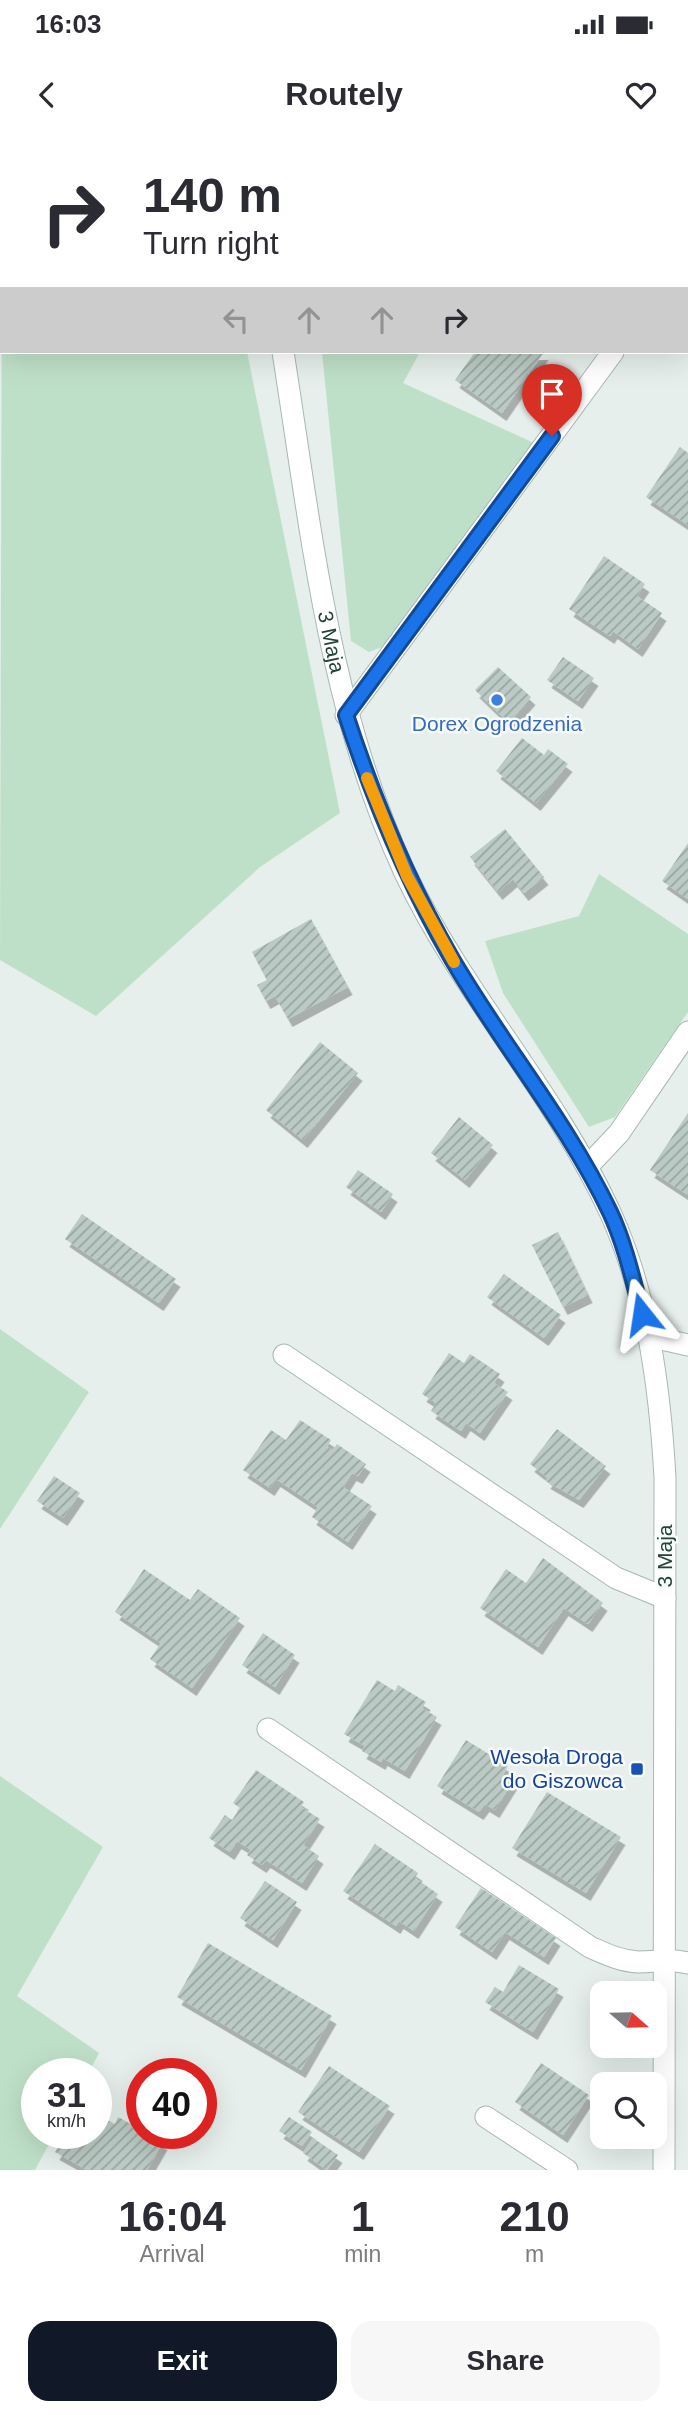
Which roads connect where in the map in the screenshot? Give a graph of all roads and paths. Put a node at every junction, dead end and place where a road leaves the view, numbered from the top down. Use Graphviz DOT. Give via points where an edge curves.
graph roads {
  1 [pos="283,354"];
  2 [pos="612,354"];
  3 [pos="346,715"];
  4 [pos="688,1032"];
  5 [pos="587,1167"];
  6 [pos="648,1336"];
  7 [pos="688,1345"];
  8 [pos="284,1355"];
  9 [pos="665,1598"];
  10 [pos="268,1729"];
  11 [pos="666,1958"];
  12 [pos="688,1963"];
  13 [pos="486,2117"];
  14 [pos="568,2170"];
  15 [pos="664,2170"];
  1 -- 3 [label="street, 3 Maja"];
  2 -- 3 [label="street"];
  3 -- 5 [label="street, 3 Maja" via="374,799 407,876 454,961"];
  4 -- 5 [label="street" via="619,1133"];
  5 -- 6 [label="street, 3 Maja" via="611,1215"];
  6 -- 7 [label="street"];
  6 -- 9 [label="street, 3 Maja" via="660,1400"];
  8 -- 9 [label="street" via="616,1578"];
  9 -- 11 [label="street, 3 Maja"];
  10 -- 11 [label="street" via="590,1947 617,1959"];
  11 -- 12 [label="street"];
  11 -- 15 [label="street, 3 Maja"];
  13 -- 14 [label="street"];
}
